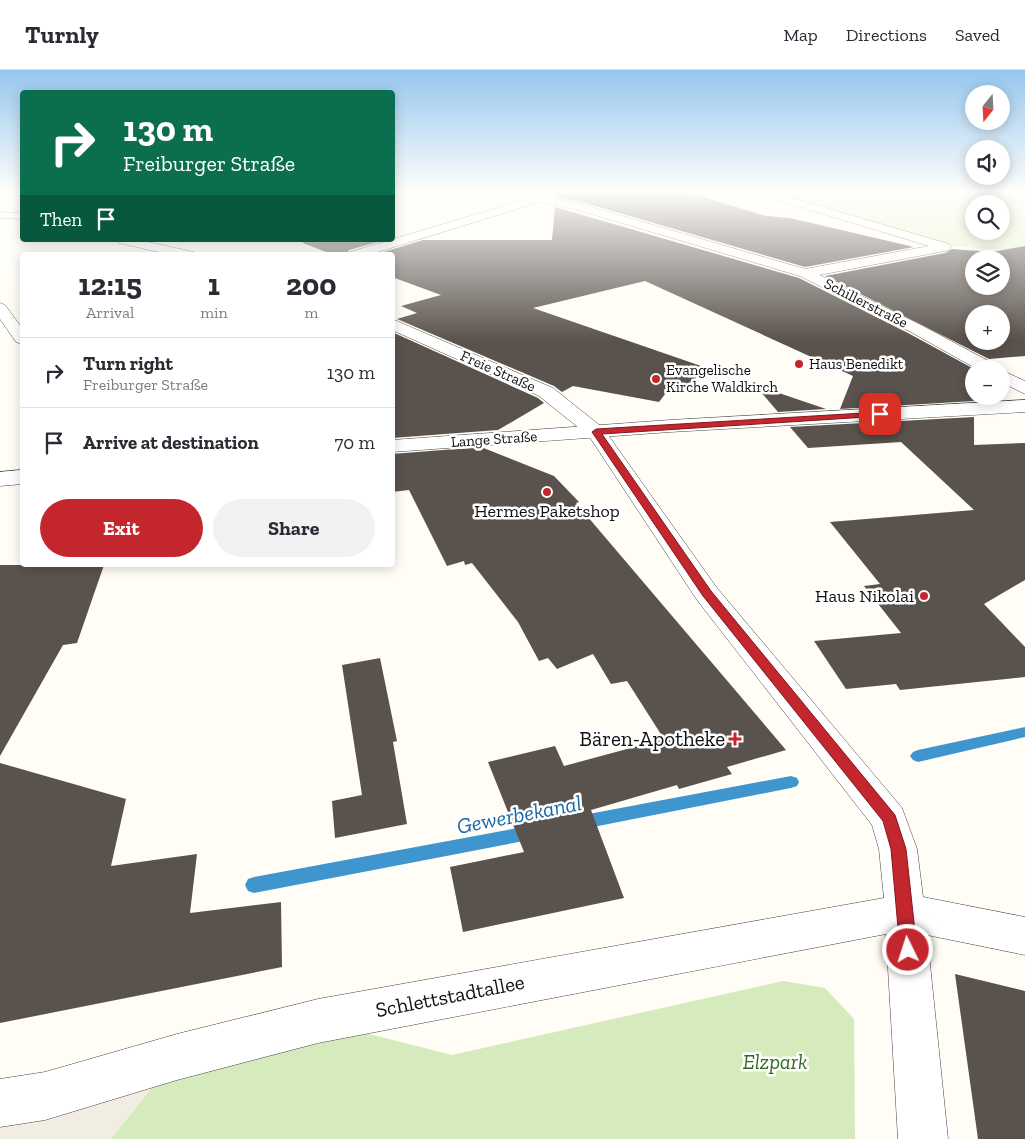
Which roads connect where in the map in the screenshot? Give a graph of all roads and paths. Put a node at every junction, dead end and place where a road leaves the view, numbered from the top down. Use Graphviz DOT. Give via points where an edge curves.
graph roads {
  1 [pos="402,241"];
  2 [pos="693,241"];
  3 [pos="925,241"];
  4 [pos="132,242"];
  5 [pos="176,252"];
  6 [pos="365,252"];
  7 [pos="805,273"];
  8 [pos="0,308"];
  9 [pos="395,325"];
  10 [pos="20,335"];
  11 [pos="974,360"];
  12 [pos="1010,380"];
  13 [pos="1025,388"];
  14 [pos="1025,406"];
  15 [pos="596,432"];
  16 [pos="395,446"];
  17 [pos="20,477"];
  18 [pos="0,479"];
  19 [pos="905,912"];
  20 [pos="1025,936"];
  21 [pos="0,1103"];
  22 [pos="923,1139"];
  1 -- 6 [label="street"];
  2 -- 7 [label="street, Schillerstraße"];
  3 -- 7 [label="street" via="945,247"];
  4 -- 5 [label="street"];
  7 -- 11 [label="street, Schillerstraße"];
  8 -- 10 [label="street"];
  9 -- 15 [label="street, Freie Straße" via="546,392"];
  12 -- 13 [label="street"];
  14 -- 15 [label="street, Lange Straße"];
  15 -- 16 [label="street, Lange Straße"];
  15 -- 19 [label="street, Freie Straße" via="707,594 889,819 898,849"];
  17 -- 18 [label="street"];
  19 -- 20 [label="street"];
  19 -- 21 [label="street, Schlettstadtallee" via="318,1021 177,1057 45,1096"];
  19 -- 22 [label="street, Freie Straße"];
}
